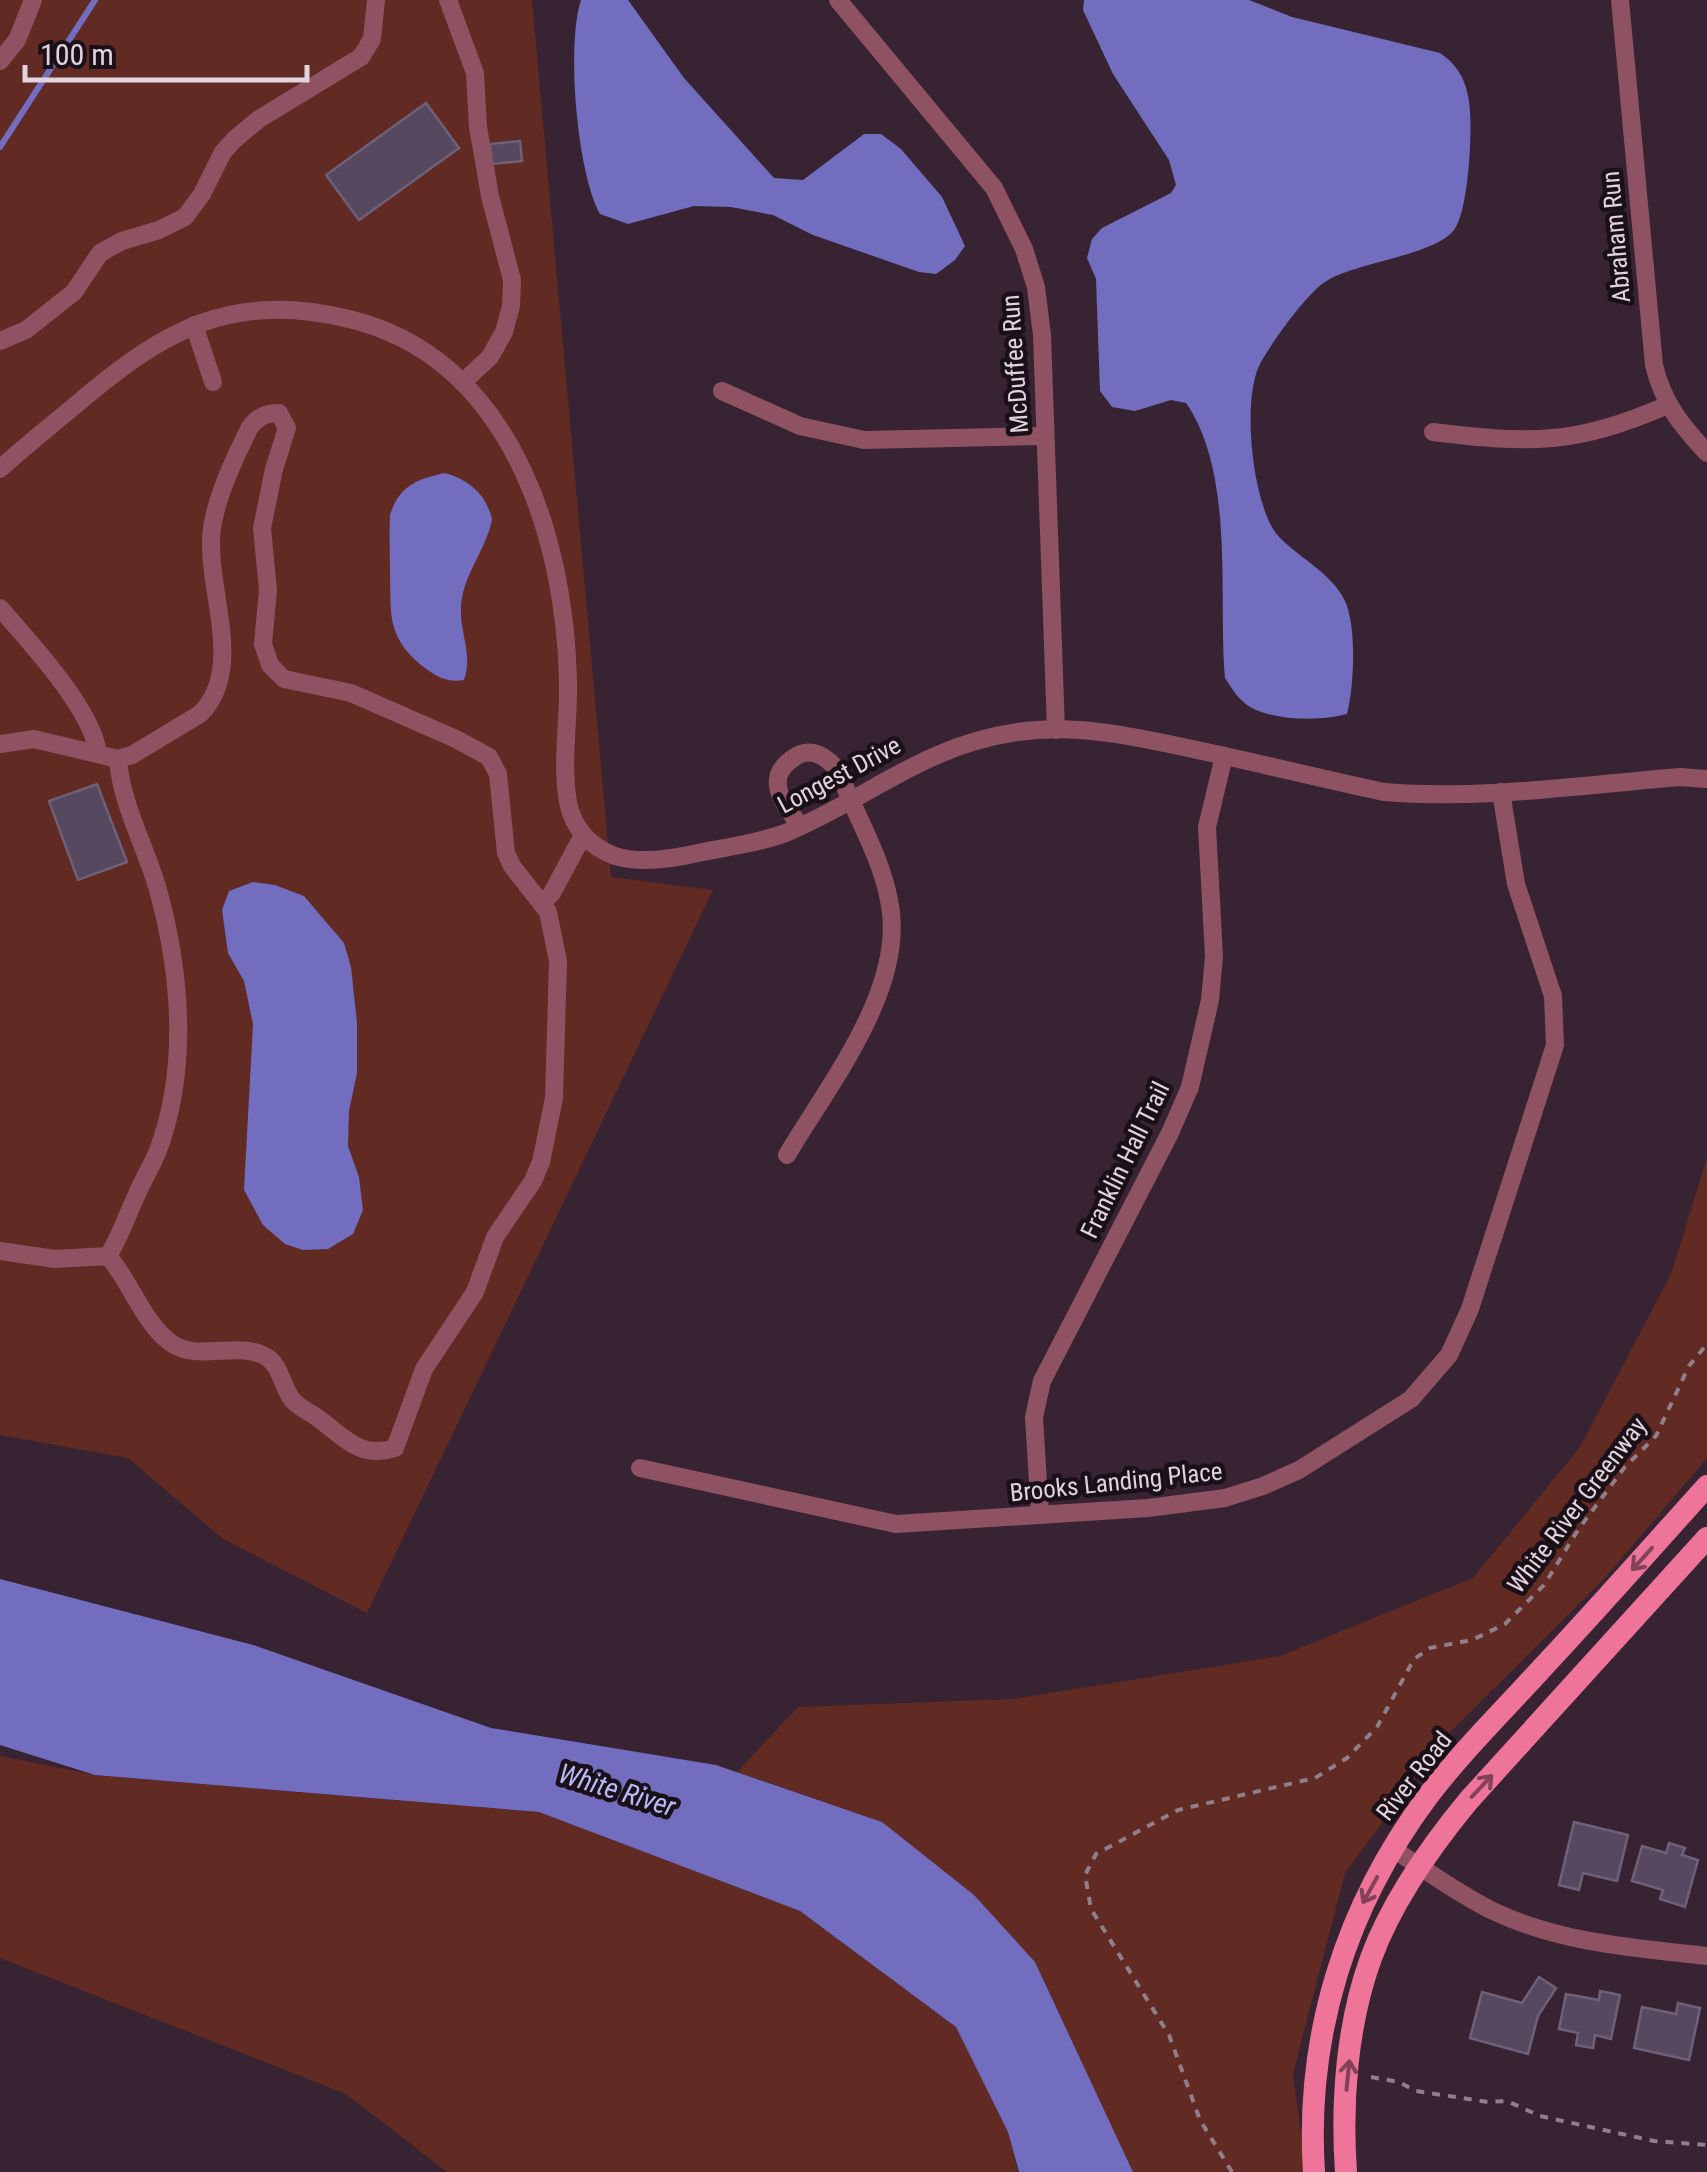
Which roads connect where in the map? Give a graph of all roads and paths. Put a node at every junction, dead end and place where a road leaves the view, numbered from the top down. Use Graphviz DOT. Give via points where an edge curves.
graph roads {
  1 [pos="34,0"];
  2 [pos="376,0"];
  3 [pos="448,0"];
  4 [pos="838,0"];
  5 [pos="1620,0"];
  6 [pos="0,61"];
  7 [pos="194,325"];
  8 [pos="0,341"];
  9 [pos="213,382"];
  10 [pos="462,382"];
  11 [pos="722,390"];
  12 [pos="1668,405"];
  13 [pos="1433,432"];
  14 [pos="1044,436"];
  15 [pos="1707,452"];
  16 [pos="0,470"];
  17 [pos="0,608"];
  18 [pos="1056,730"];
  19 [pos="0,744"];
  20 [pos="98,753"];
  21 [pos="1224,756"];
  22 [pos="118,759"];
  23 [pos="1707,779"];
  24 [pos="1502,792"];
  25 [pos="850,800"];
  26 [pos="800,826"];
  27 [pos="584,835"];
  28 [pos="543,902"];
  29 [pos="787,1156"];
  30 [pos="0,1251"];
  31 [pos="108,1256"];
  32 [pos="1707,1344"];
  33 [pos="640,1468"];
  34 [pos="1707,1486"];
  35 [pos="1682,1514"];
  36 [pos="1040,1515"];
  37 [pos="1707,1537"];
  38 [pos="1393,1849"];
  39 [pos="1420,1866"];
  40 [pos="1707,1956"];
  41 [pos="1370,2077"];
  42 [pos="1707,2145"];
  43 [pos="1232,2172"];
  44 [pos="1314,2172"];
  45 [pos="1346,2172"];
  1 -- 6 [label="street"];
  2 -- 8 [label="street" via="372,40 361,57 235,139 185,216 100,253 74,292 26,330"];
  3 -- 10 [label="street" via="475,73 490,196 512,280 504,332 490,357"];
  4 -- 14 [label="street, McDuffee Run" via="965,151 1011,219 1036,287"];
  5 -- 12 [label="street, Abraham Run" via="1654,366"];
  7 -- 9 [label="street"];
  7 -- 10 [label="street" via="248,310 328,314 392,334"];
  7 -- 16 [label="street" via="116,370"];
  10 -- 27 [label="street" via="508,438 545,527 566,646 568,802"];
  11 -- 14 [label="street" via="800,426 864,440"];
  12 -- 13 [label="street" via="1600,431 1540,441"];
  12 -- 15 [label="street, Abraham Run"];
  14 -- 18 [label="street, McDuffee Run"];
  17 -- 20 [label="street" via="80,708"];
  18 -- 21 [label="street, Longest Drive" via="1136,737"];
  18 -- 25 [label="street, Longest Drive" via="984,738 933,754"];
  19 -- 20 [label="street" via="34,739"];
  20 -- 22 [label="street"];
  21 -- 24 [label="street, Longest Drive" via="1384,792"];
  21 -- 36 [label="street, Franklin Hall Trail" via="1207,827 1214,956 1203,1042 1170,1133 1042,1381 1034,1417"];
  22 -- 28 [label="street" via="200,714 218,690 222,662 212,526 250,428 257,418 279,413 287,428 262,528 268,590 263,644 270,665 284,678 351,693 488,756 498,774 506,853"];
  22 -- 31 [label="street" via="165,920 178,1025 166,1125"];
  23 -- 24 [label="street, Longest Drive"];
  24 -- 36 [label="street, Brooks Landing Place" via="1516,884 1552,996 1555,1046 1449,1354 1411,1399 1263,1486 1225,1498"];
  25 -- 26 [label="street, Longest Drive"];
  25 -- 26 [label="street" via="838,768 816,754 799,754 781,768 776,784"];
  25 -- 29 [label="street" via="890,902 889,967 879,997"];
  26 -- 27 [label="street, Longest Drive" via="756,841 648,860 612,855"];
  27 -- 28 [label="street"];
  28 -- 31 [label="street" via="558,973 546,1146 534,1181 496,1238 476,1292 424,1368 395,1448 373,1452 344,1440 297,1405 267,1358 173,1345"];
  30 -- 31 [label="street" via="55,1259"];
  32 -- 43 [label="path, White River Greenway" via="1689,1366 1656,1436 1624,1468 1544,1584 1505,1624 1414,1659 1377,1727 1347,1758 1315,1778 1178,1810 1096,1854 1085,1876 1090,1909 1169,2035 1200,2120"];
  33 -- 36 [label="street, Brooks Landing Place" via="896,1524"];
  34 -- 35 [label="main road, River Road"];
  35 -- 37 [label="street"];
  35 -- 38 [label="main road, River Road, one-way" via="1448,1772"];
  39 -- 37 [label="main road, one-way" via="1469,1800"];
  38 -- 39 [label="street"];
  38 -- 44 [label="main road, River Road, one-way" via="1355,1918 1323,2023 1314,2075"];
  39 -- 40 [label="street" via="1493,1911 1532,1926 1600,1943"];
  45 -- 39 [label="main road, one-way" via="1346,2100 1360,2003 1372,1957"];
  41 -- 42 [label="path" via="1416,2091 1507,2101 1540,2116 1654,2140"];
}
